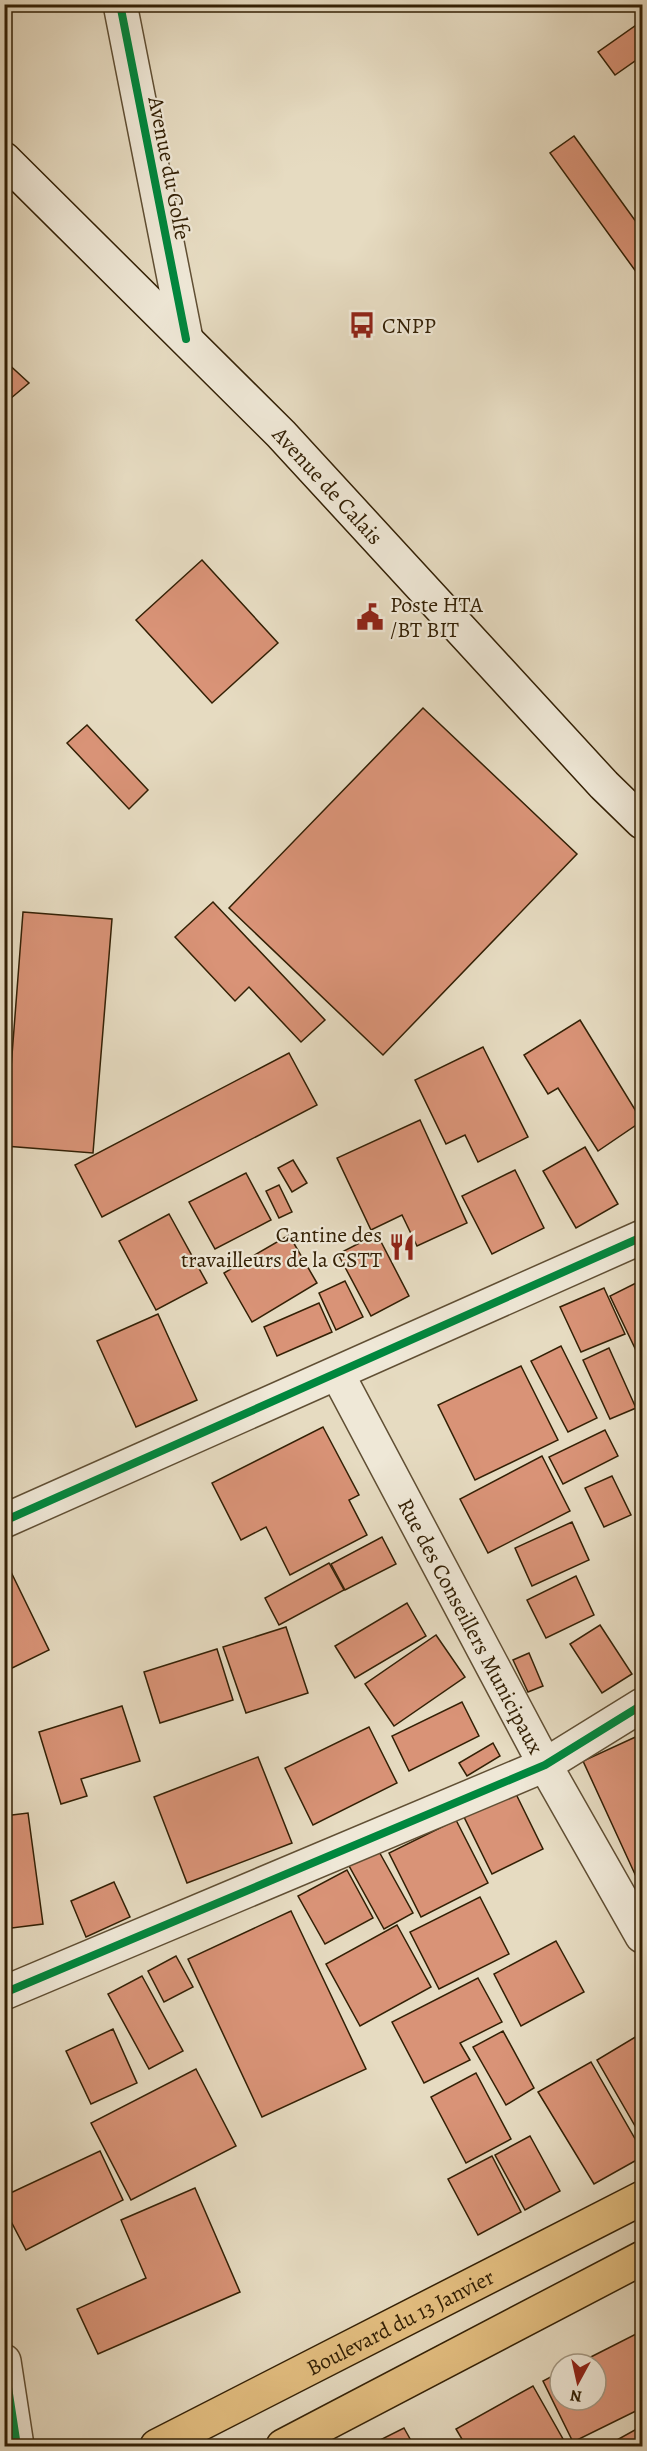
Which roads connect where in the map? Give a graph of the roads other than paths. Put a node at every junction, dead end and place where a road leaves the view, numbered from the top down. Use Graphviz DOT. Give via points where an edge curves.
graph roads {
  1 [pos="120,4"];
  2 [pos="4,159"];
  3 [pos="186,339"];
  4 [pos="642,822"];
  5 [pos="642,1237"];
  6 [pos="338,1375"];
  7 [pos="4,1521"];
  8 [pos="642,1705"];
  9 [pos="545,1765"];
  10 [pos="642,1936"];
  11 [pos="4,1994"];
  12 [pos="642,2198"];
  13 [pos="642,2258"];
  14 [pos="4,2361"];
  15 [pos="17,2446"];
  16 [pos="157,2446"];
  17 [pos="284,2446"];
  1 -- 3 [label="street, Avenue du Golfe"];
  2 -- 3 [label="street, Avenue de Calais"];
  3 -- 4 [label="street, Avenue de Calais" via="281,434"];
  5 -- 6 [label="street"];
  6 -- 7 [label="street"];
  6 -- 9 [label="street, Rue des Conseillers Municipaux"];
  8 -- 9 [label="street"];
  9 -- 10 [label="street, Rue des Conseillers Municipaux"];
  9 -- 11 [label="street"];
  12 -- 16 [label="highway, Boulevard du 13 Janvier"];
  13 -- 17 [label="highway"];
  14 -- 15 [label="street"];
}
